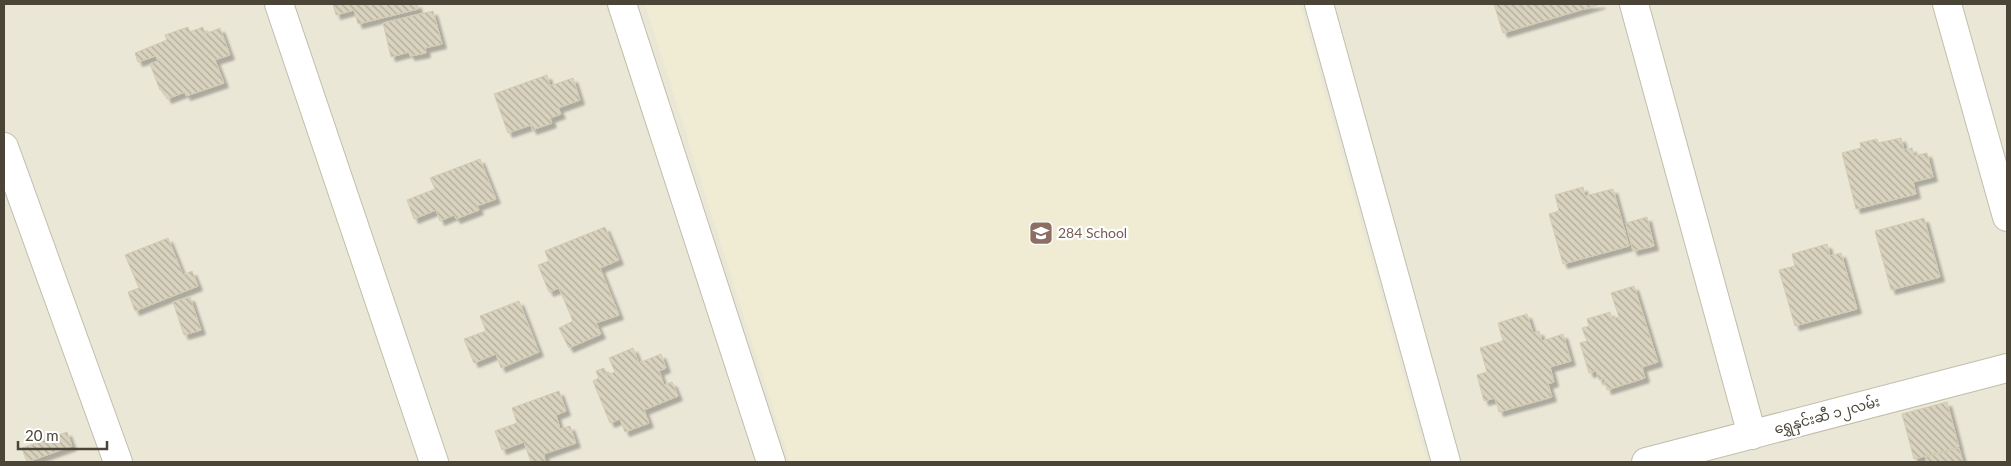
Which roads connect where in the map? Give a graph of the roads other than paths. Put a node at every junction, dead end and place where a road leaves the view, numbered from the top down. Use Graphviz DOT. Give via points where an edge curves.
graph roads {
  1 [pos="279,4"];
  2 [pos="622,4"];
  3 [pos="1319,4"];
  4 [pos="1634,4"];
  5 [pos="1947,4"];
  6 [pos="4,147"];
  7 [pos="2007,217"];
  8 [pos="2007,368"];
  9 [pos="1752,435"];
  10 [pos="118,462"];
  11 [pos="434,462"];
  12 [pos="770,462"];
  13 [pos="1446,462"];
  14 [pos="1646,462"];
  1 -- 11 [label="street"];
  2 -- 12 [label="street"];
  3 -- 13 [label="street"];
  4 -- 9 [label="street"];
  5 -- 7 [label="street"];
  6 -- 10 [label="street"];
  8 -- 9 [label="street, ရွှေနှင်းဆီ ၁၂လမ်း"];
  9 -- 14 [label="street, ရွှေနှင်းဆီ ၁၂လမ်း"];
}
